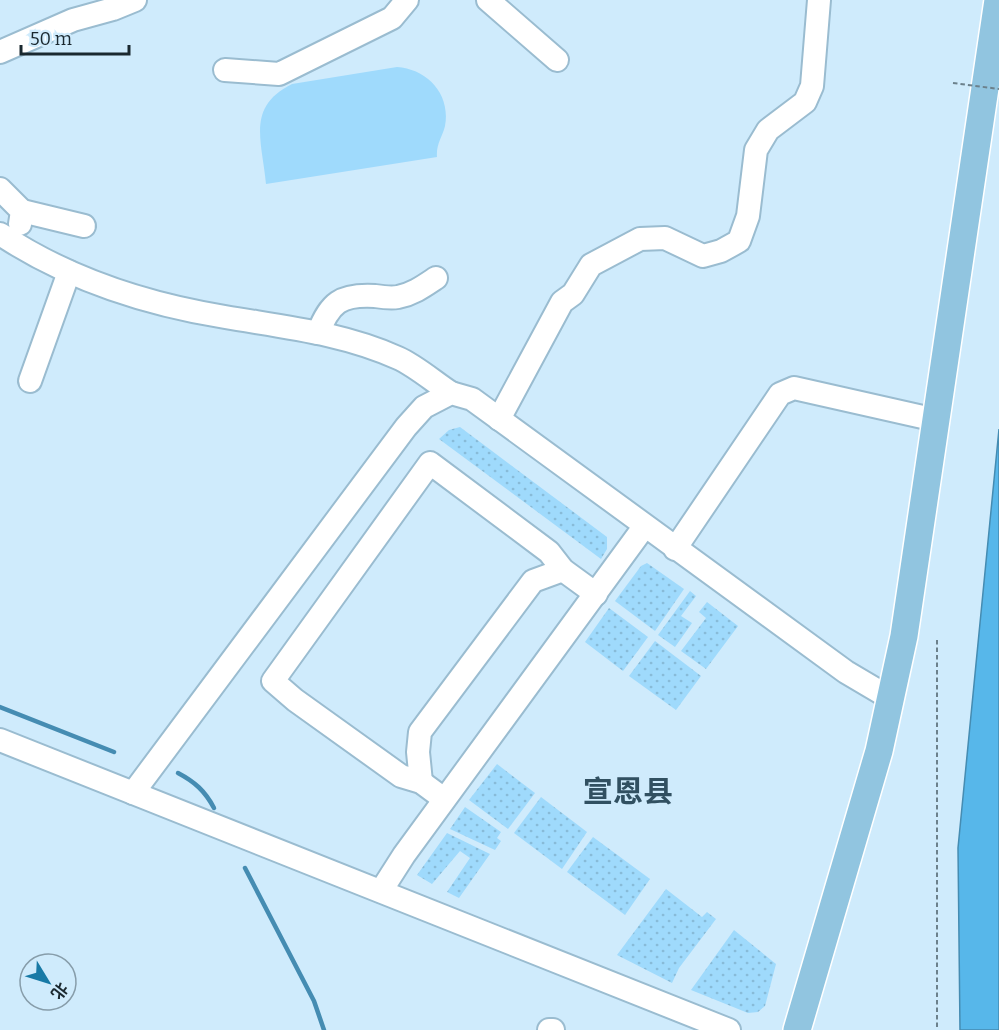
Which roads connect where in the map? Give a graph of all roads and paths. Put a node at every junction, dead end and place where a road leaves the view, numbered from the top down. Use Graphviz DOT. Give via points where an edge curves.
graph roads {
  1 [pos="135,0"];
  2 [pos="407,0"];
  3 [pos="489,0"];
  4 [pos="819,0"];
  5 [pos="998,0"];
  6 [pos="115,5"];
  7 [pos="0,52"];
  8 [pos="557,60"];
  9 [pos="225,70"];
  10 [pos="953,83"];
  11 [pos="999,89"];
  12 [pos="0,189"];
  13 [pos="22,211"];
  14 [pos="84,226"];
  15 [pos="6,237"];
  16 [pos="69,272"];
  17 [pos="436,278"];
  18 [pos="318,333"];
  19 [pos="30,381"];
  20 [pos="451,393"];
  21 [pos="499,419"];
  22 [pos="936,420"];
  23 [pos="644,527"];
  24 [pos="675,549"];
  25 [pos="563,570"];
  26 [pos="596,594"];
  27 [pos="936,640"];
  28 [pos="890,698"];
  29 [pos="0,740"];
  30 [pos="421,782"];
  31 [pos="133,793"];
  32 [pos="444,800"];
  33 [pos="381,891"];
  34 [pos="729,1030"];
  35 [pos="797,1030"];
  36 [pos="937,1030"];
  1 -- 6 [label="street"];
  2 -- 9 [label="street" via="392,18 279,74"];
  3 -- 8 [label="street"];
  4 -- 21 [label="street" via="812,86 805,102 768,130 756,150 748,216 739,241 703,256 665,238 640,239 591,265 573,294 561,302"];
  5 -- 22 [label="main road"];
  6 -- 7 [label="street"];
  10 -- 11 [label="path, bridge"];
  12 -- 13 [label="street"];
  13 -- 14 [label="street"];
  13 -- 15 [label="street" via="20,225"];
  15 -- 16 [label="street"];
  16 -- 18 [label="street" via="172,307"];
  16 -- 19 [label="street"];
  17 -- 18 [label="street" via="413,293 396,297 360,295 342,300 327,310"];
  18 -- 20 [label="street" via="356,341 400,359"];
  20 -- 21 [label="street" via="472,399"];
  20 -- 31 [label="street" via="424,407 406,428"];
  21 -- 23 [label="street"];
  22 -- 24 [label="street" via="794,388 780,394"];
  22 -- 28 [label="main road" via="904,636"];
  23 -- 24 [label="street"];
  23 -- 26 [label="street"];
  24 -- 28 [label="street" via="846,672"];
  25 -- 26 [label="street"];
  25 -- 30 [label="street" via="533,581 420,732"];
  25 -- 30 [label="street" via="549,552 430,463 273,681 401,776"];
  26 -- 32 [label="street"];
  27 -- 36 [label="path"];
  28 -- 35 [label="main road" via="879,751"];
  29 -- 31 [label="street"];
  30 -- 32 [label="street"];
  31 -- 33 [label="street"];
  32 -- 33 [label="street"];
  33 -- 34 [label="street"];
}
